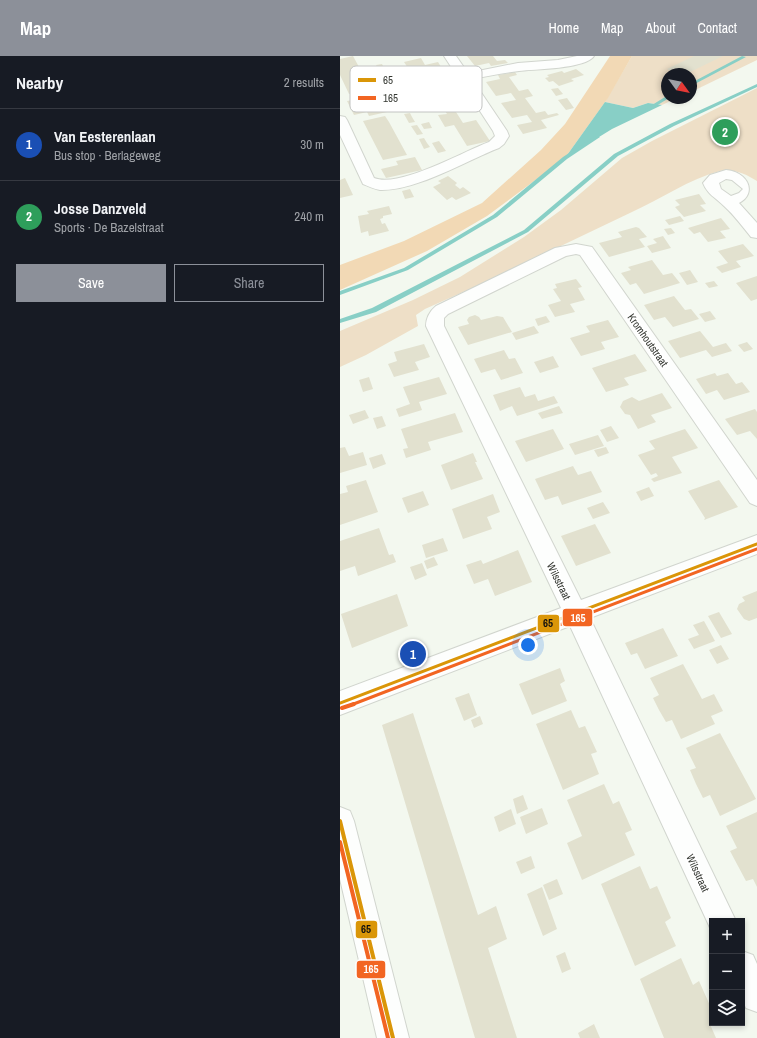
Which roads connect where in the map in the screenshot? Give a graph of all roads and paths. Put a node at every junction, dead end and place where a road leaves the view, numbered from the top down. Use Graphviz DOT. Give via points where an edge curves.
graph roads {
  1 [pos="450,56"];
  2 [pos="588,56"];
  3 [pos="457,66"];
  4 [pos="482,74"];
  5 [pos="482,104"];
  6 [pos="340,120"];
  7 [pos="728,201"];
  8 [pos="757,233"];
  9 [pos="509,277"];
  10 [pos="757,498"];
  11 [pos="757,544"];
  12 [pos="574,612"];
  13 [pos="340,703"];
  14 [pos="340,821"];
  15 [pos="720,918"];
  16 [pos="745,972"];
  17 [pos="757,997"];
  18 [pos="393,1038"];
  1 -- 3 [label="street"];
  2 -- 4 [label="street" via="566,63 526,66"];
  5 -- 6 [label="street" via="502,136 500,141 415,178 392,184 379,185 368,181"];
  7 -- 8 [label="street"];
  9 -- 10 [label="street, Kromhoutstraat" via="566,250 586,251"];
  9 -- 12 [label="street, Wilsstraat" via="442,310 434,321"];
  11 -- 12 [label="street"];
  12 -- 13 [label="street"];
  12 -- 15 [label="street, Wilsstraat"];
  14 -- 18 [label="street"];
  16 -- 17 [label="street"];
}
